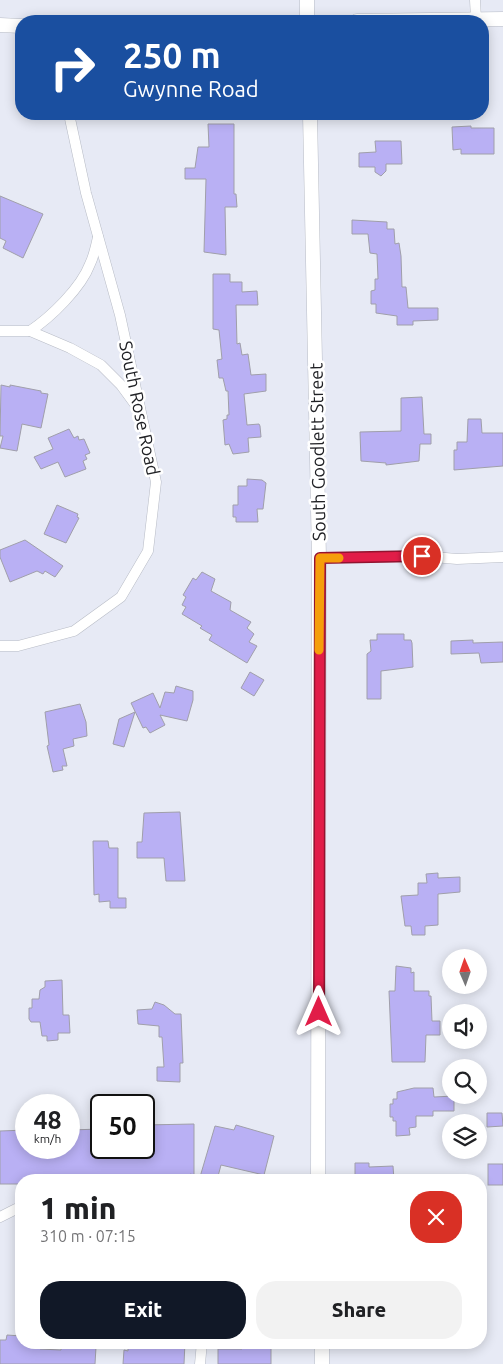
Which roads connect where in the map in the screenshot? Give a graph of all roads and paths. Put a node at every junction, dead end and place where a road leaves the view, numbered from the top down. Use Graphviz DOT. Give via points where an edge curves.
graph roads {
  1 [pos="307,0"];
  2 [pos="475,0"];
  3 [pos="307,15"];
  4 [pos="476,15"];
  5 [pos="489,19"];
  6 [pos="503,19"];
  7 [pos="0,25"];
  8 [pos="15,26"];
  9 [pos="70,120"];
  10 [pos="310,120"];
  11 [pos="98,237"];
  12 [pos="0,331"];
  13 [pos="30,331"];
  14 [pos="143,414"];
  15 [pos="503,557"];
  16 [pos="320,558"];
  17 [pos="0,646"];
  18 [pos="318,1174"];
  19 [pos="15,1210"];
  20 [pos="0,1217"];
  21 [pos="201,1349"];
  22 [pos="322,1349"];
  23 [pos="200,1364"];
  24 [pos="322,1364"];
  1 -- 3 [label="main road"];
  2 -- 4 [label="street"];
  5 -- 6 [label="main road"];
  7 -- 8 [label="main road"];
  9 -- 11 [label="street, South Rose Road"];
  10 -- 16 [label="main road, South Goodlett Street"];
  11 -- 13 [label="street" via="90,266 50,317"];
  11 -- 14 [label="street, South Rose Road"];
  12 -- 13 [label="street"];
  13 -- 14 [label="street" via="101,365 121,384"];
  14 -- 17 [label="street, South Rose Road" via="156,482 148,551 125,591 74,630 18,646"];
  15 -- 16 [label="street"];
  16 -- 18 [label="main road, South Goodlett Street"];
  19 -- 20 [label="street"];
  21 -- 23 [label="street"];
  22 -- 24 [label="main road"];
}
